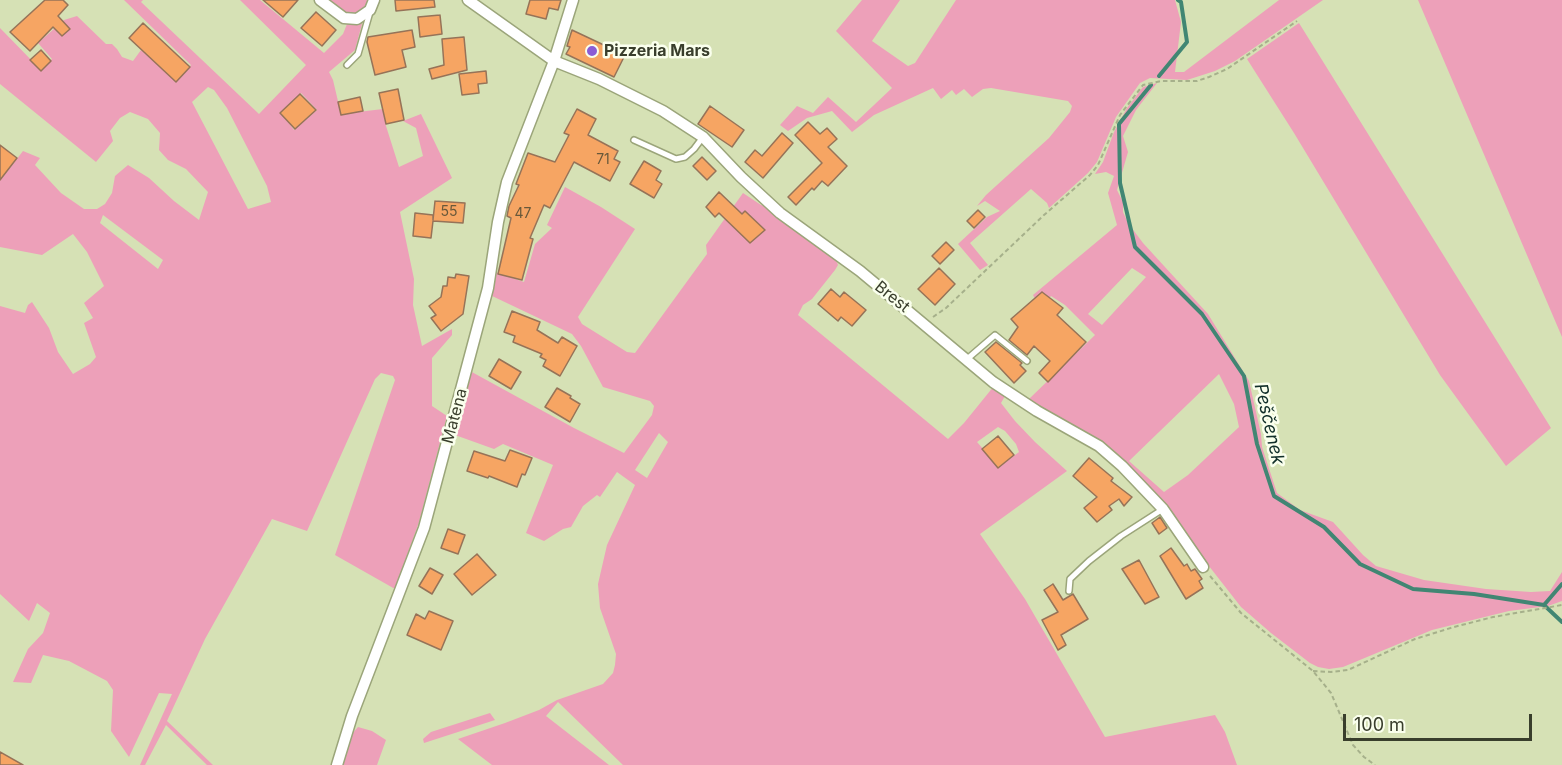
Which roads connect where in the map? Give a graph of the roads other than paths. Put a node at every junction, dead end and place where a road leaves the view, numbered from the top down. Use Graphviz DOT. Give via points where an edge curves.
graph roads {
  1 [pos="320,0"];
  2 [pos="468,0"];
  3 [pos="573,0"];
  4 [pos="372,5"];
  5 [pos="554,61"];
  6 [pos="347,64"];
  7 [pos="703,137"];
  8 [pos="634,140"];
  9 [pos="966,360"];
  10 [pos="1027,362"];
  11 [pos="1164,509"];
  12 [pos="1203,567"];
  13 [pos="1069,591"];
  14 [pos="336,765"];
  1 -- 4 [label="street" via="344,18 357,19"];
  2 -- 5 [label="street, Brest"];
  3 -- 5 [label="street"];
  4 -- 6 [label="lane" via="358,54"];
  5 -- 7 [label="street, Brest" via="663,111"];
  5 -- 14 [label="street, Matena" via="507,182 488,288 424,528"];
  7 -- 8 [label="lane" via="694,149 676,159"];
  7 -- 9 [label="street, Brest" via="780,213 860,271"];
  9 -- 10 [label="lane" via="995,335"];
  9 -- 11 [label="street, Brest" via="1002,388 1099,446"];
  11 -- 12 [label="street, Brest"];
  11 -- 13 [label="lane" via="1089,561 1070,579"];
}
